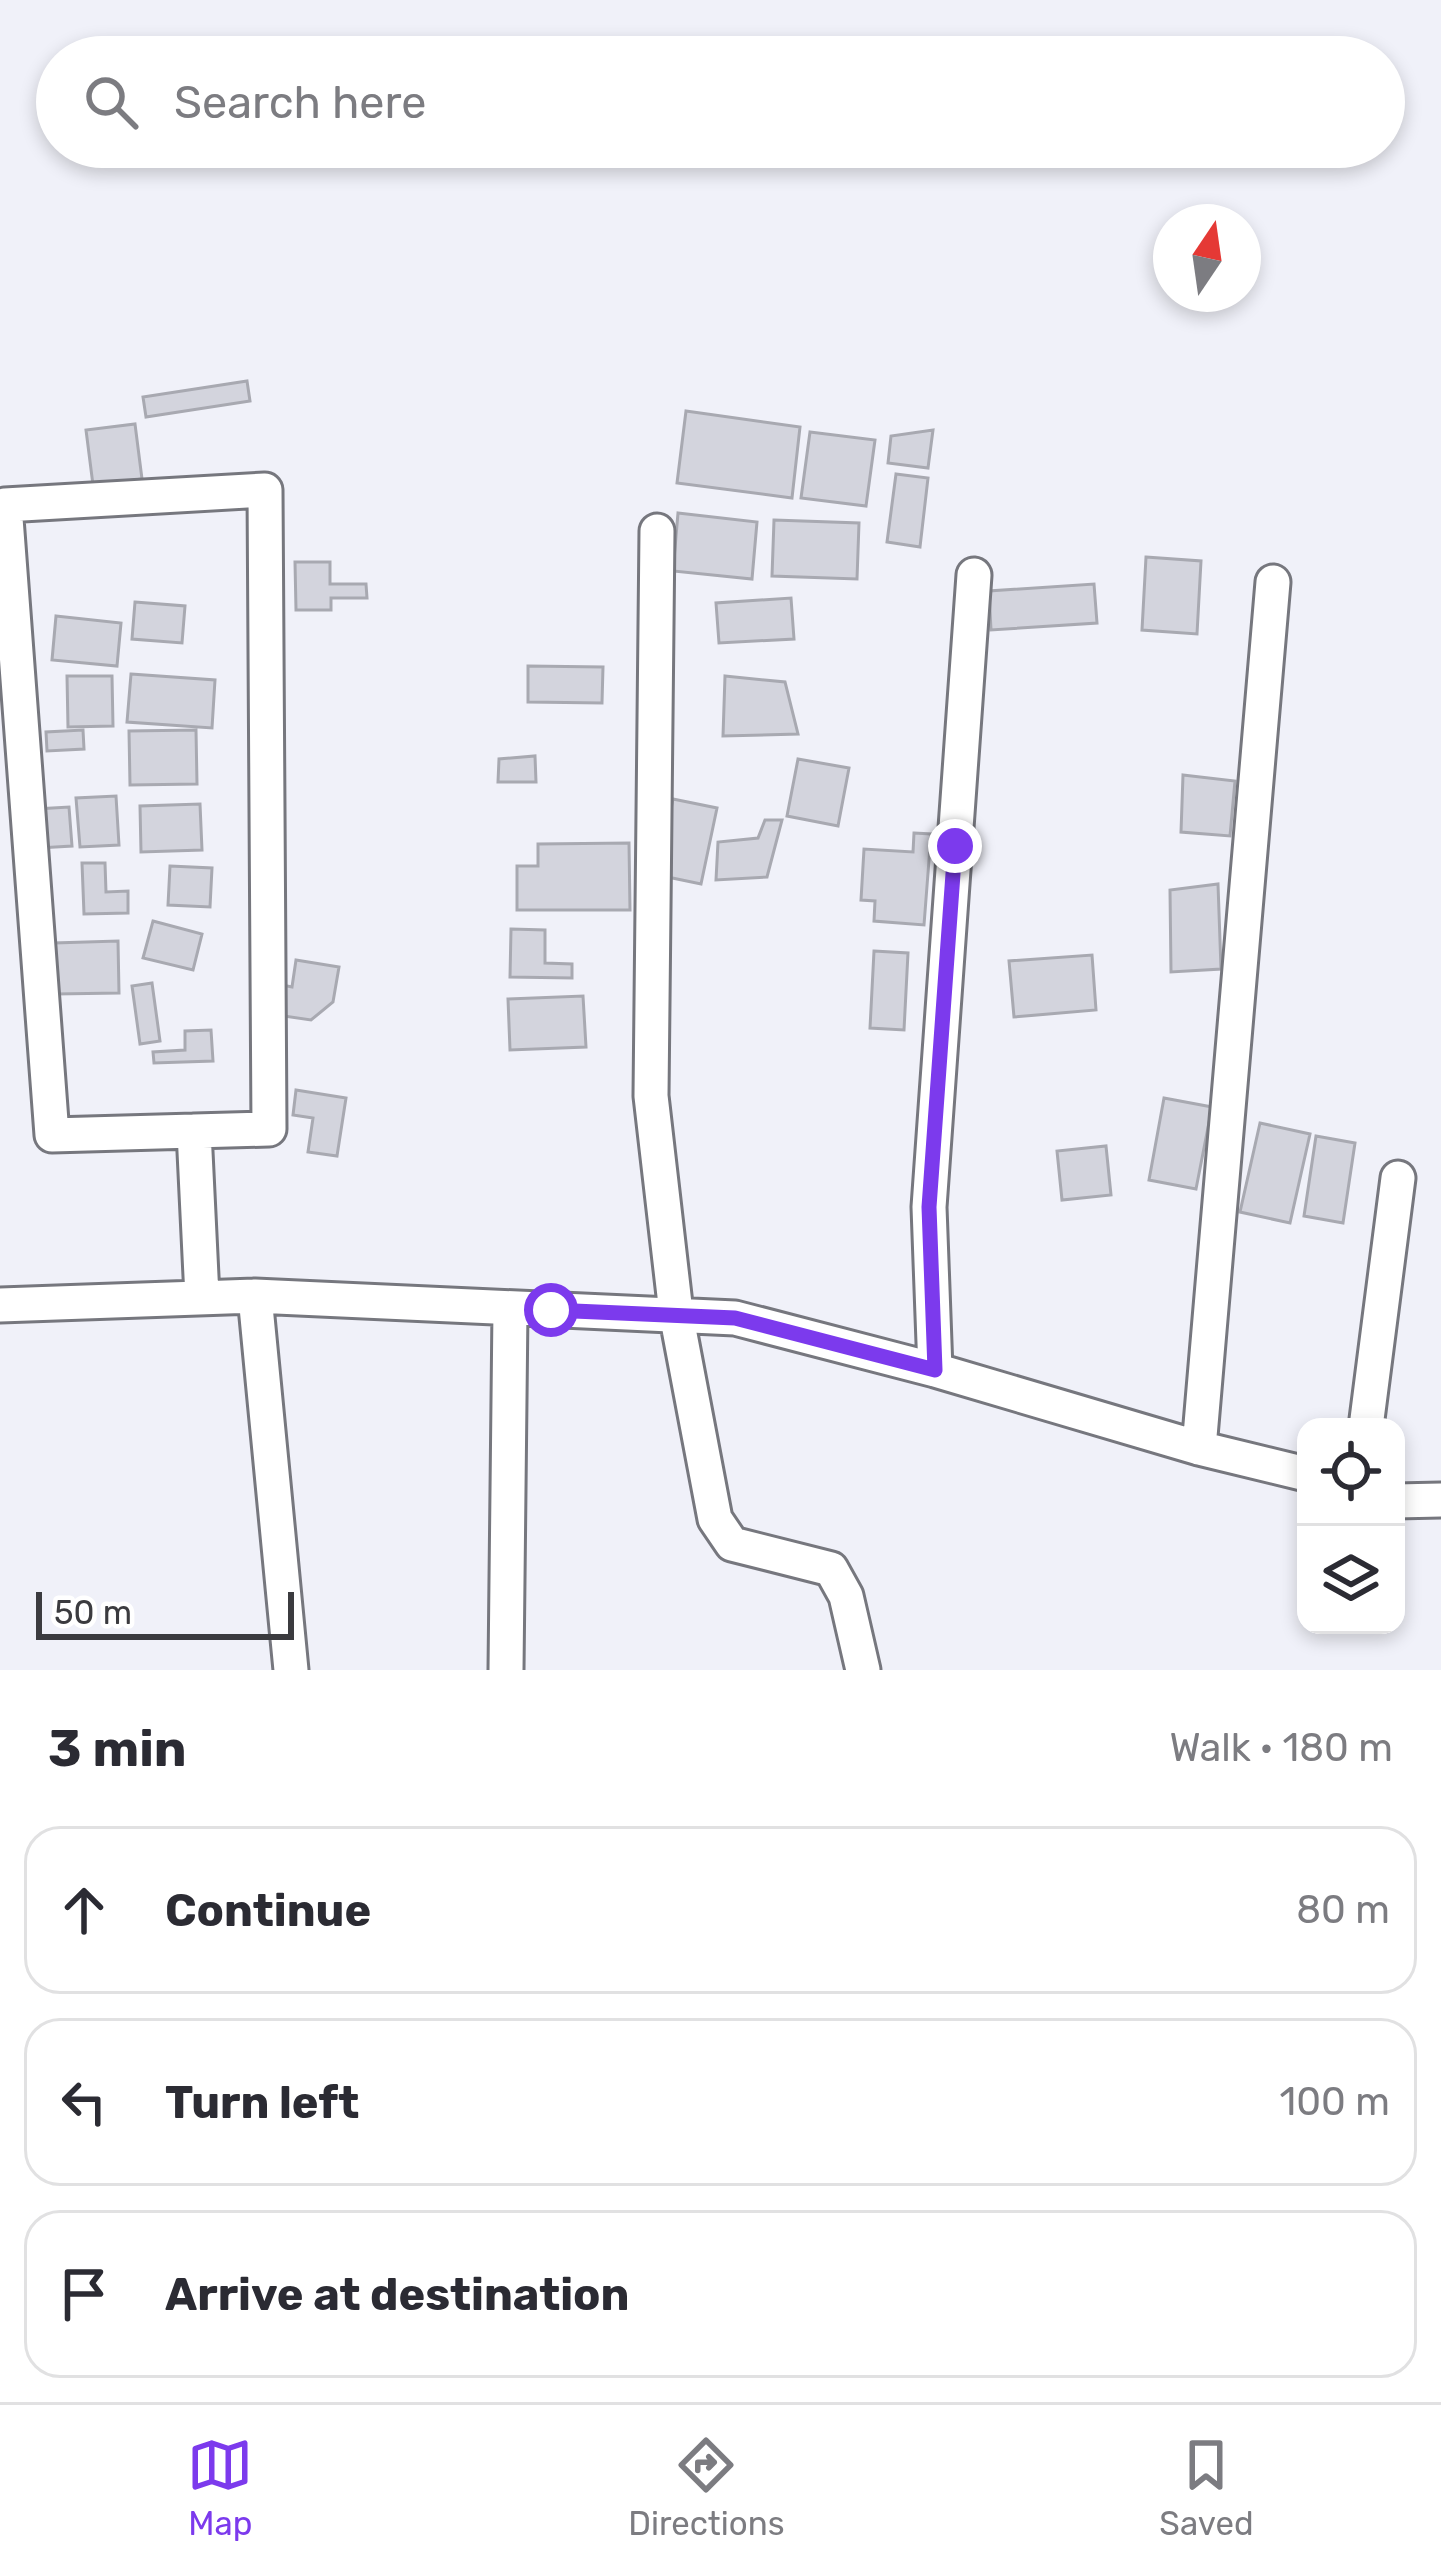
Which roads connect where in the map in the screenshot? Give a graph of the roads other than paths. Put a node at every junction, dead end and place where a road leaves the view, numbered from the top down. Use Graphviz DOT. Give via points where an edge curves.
graph roads {
  1 [pos="657,531"];
  2 [pos="974,575"];
  3 [pos="1273,582"];
  4 [pos="194,1131"];
  5 [pos="1398,1178"];
  6 [pos="254,1296"];
  7 [pos="202,1297"];
  8 [pos="0,1305"];
  9 [pos="510,1309"];
  10 [pos="676,1313"];
  11 [pos="935,1370"];
  12 [pos="1367,1418"];
  13 [pos="1199,1448"];
  14 [pos="1297,1472"];
  15 [pos="1441,1500"];
  16 [pos="1405,1501"];
  17 [pos="291,1670"];
  18 [pos="506,1670"];
  19 [pos="862,1670"];
  1 -- 10 [label="street" via="651,1096"];
  2 -- 11 [label="street" via="929,1207"];
  3 -- 13 [label="street"];
  4 -- 4 [label="street" via="52,1135 5,505 265,490 268,1129"];
  4 -- 7 [label="street"];
  5 -- 12 [label="street"];
  6 -- 7 [label="street"];
  6 -- 9 [label="street"];
  6 -- 17 [label="street"];
  7 -- 8 [label="street"];
  9 -- 10 [label="street"];
  9 -- 18 [label="street"];
  10 -- 11 [label="street" via="735,1318"];
  10 -- 19 [label="street" via="715,1519 732,1544 831,1569 846,1596"];
  11 -- 13 [label="street"];
  13 -- 14 [label="street"];
  15 -- 16 [label="street"];
}
